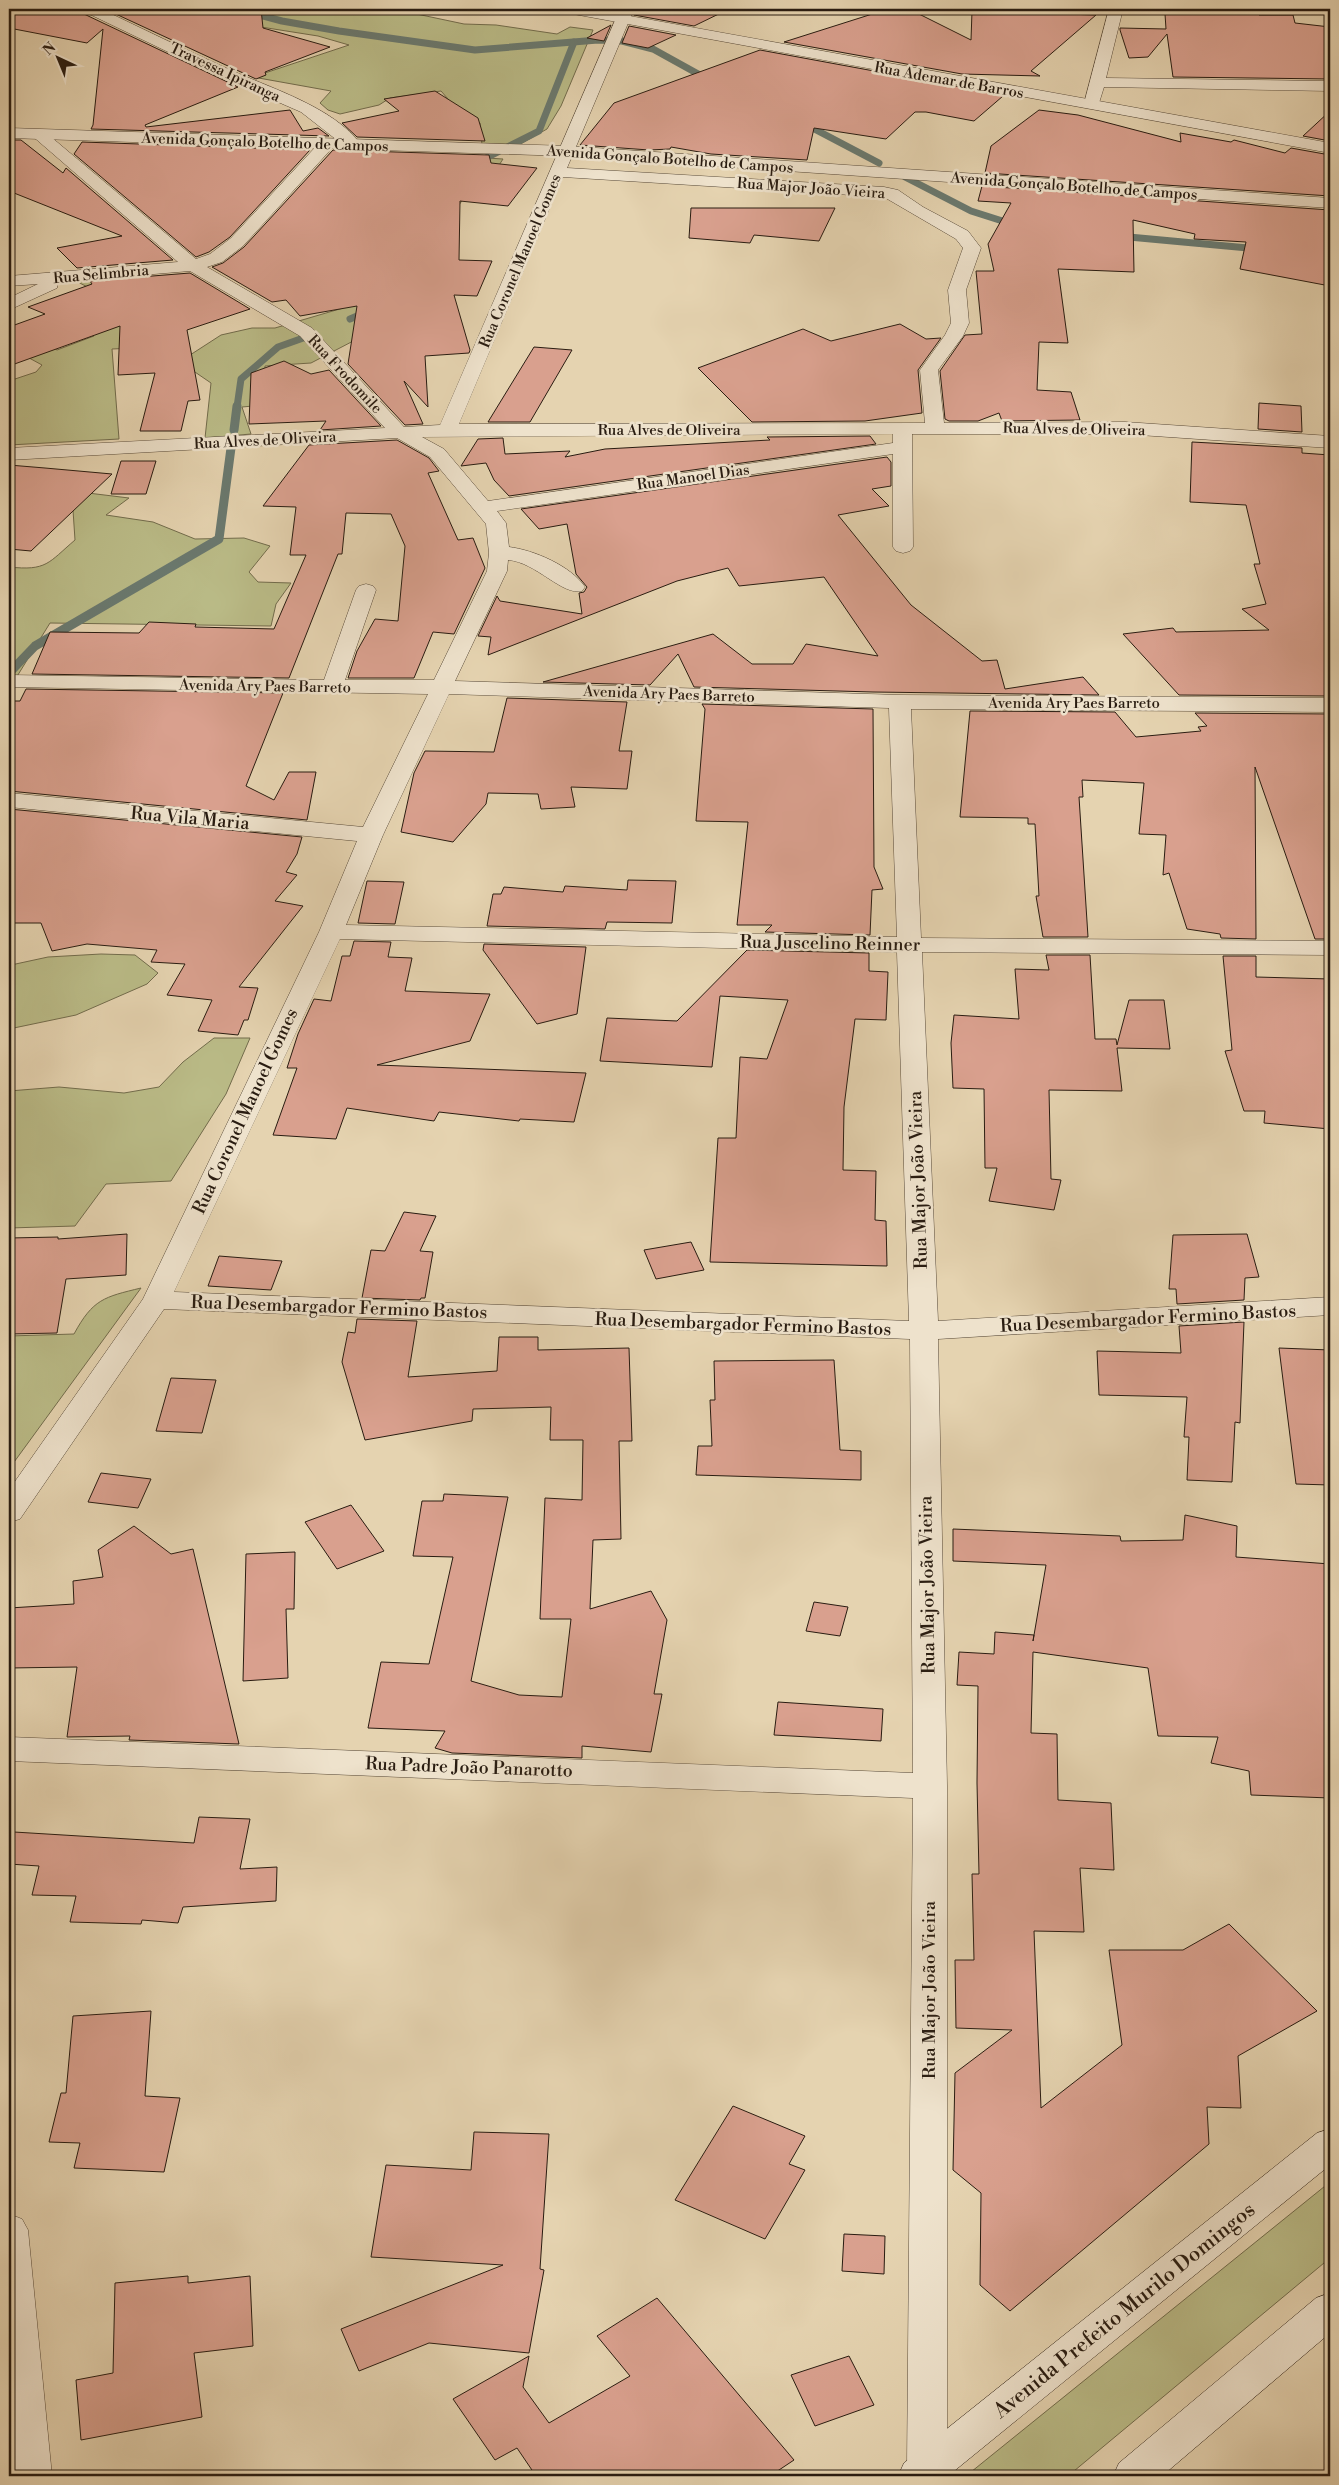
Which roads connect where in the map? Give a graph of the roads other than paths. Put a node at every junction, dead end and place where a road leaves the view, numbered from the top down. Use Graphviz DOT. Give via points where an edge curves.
graph roads {
  1 [pos="90,9"];
  2 [pos="568,9"];
  3 [pos="1116,9"];
  4 [pos="626,14"];
  5 [pos="1098,82"];
  6 [pos="1330,86"];
  7 [pos="1091,106"];
  8 [pos="9,133"];
  9 [pos="38,134"];
  10 [pos="327,144"];
  11 [pos="354,145"];
  12 [pos="1330,148"];
  13 [pos="567,152"];
  14 [pos="558,172"];
  15 [pos="1330,203"];
  16 [pos="194,266"];
  17 [pos="66,277"];
  18 [pos="9,281"];
  19 [pos="9,305"];
  20 [pos="934,428"];
  21 [pos="447,430"];
  22 [pos="399,432"];
  23 [pos="902,439"];
  24 [pos="1330,442"];
  25 [pos="9,454"];
  26 [pos="484,507"];
  27 [pos="904,547"];
  28 [pos="499,554"];
  29 [pos="574,587"];
  30 [pos="366,590"];
  31 [pos="9,681"];
  32 [pos="439,687"];
  33 [pos="332,688"];
  34 [pos="900,702"];
  35 [pos="1330,705"];
  36 [pos="9,800"];
  37 [pos="371,835"];
  38 [pos="331,932"];
  39 [pos="909,946"];
  40 [pos="1330,948"];
  41 [pos="156,1300"];
  42 [pos="1330,1306"];
  43 [pos="924,1331"];
  44 [pos="9,1512"];
  45 [pos="9,1749"];
  46 [pos="930,1786"];
  47 [pos="1330,2144"];
  48 [pos="9,2230"];
  49 [pos="1330,2310"];
  50 [pos="922,2473"];
  51 [pos="32,2476"];
  52 [pos="1133,2476"];
  1 -- 11 [label="street, Travessa Ipiranga" via="306,109"];
  2 -- 4 [label="street, Rua Ademar de Barros"];
  3 -- 5 [label="street"];
  4 -- 7 [label="street, Rua Ademar de Barros"];
  4 -- 13 [label="street, Rua Coronel Manoel Gomes"];
  5 -- 6 [label="street"];
  5 -- 7 [label="street"];
  7 -- 12 [label="street, Rua Ademar de Barros"];
  8 -- 9 [label="street, Avenida Gonçalo Botelho de Campos"];
  9 -- 10 [label="street, Avenida Gonçalo Botelho de Campos"];
  9 -- 16 [label="street, Rua Frodomile"];
  10 -- 11 [label="street, Avenida Gonçalo Botelho de Campos"];
  10 -- 16 [label="street" via="237,242 216,258"];
  11 -- 13 [label="street, Avenida Gonçalo Botelho de Campos"];
  13 -- 14 [label="street, Rua Coronel Manoel Gomes"];
  13 -- 15 [label="street, Avenida Gonçalo Botelho de Campos"];
  14 -- 20 [label="street, Rua Major João Vieira" via="884,192 962,236 972,248 956,290 960,323 929,370"];
  14 -- 21 [label="street, Rua Coronel Manoel Gomes"];
  16 -- 17 [label="street, Rua Selimbria"];
  16 -- 22 [label="street, Rua Frodomile" via="306,332"];
  17 -- 18 [label="street, Rua Selimbria"];
  17 -- 19 [label="street"];
  20 -- 23 [label="street, Rua Alves de Oliveira"];
  20 -- 24 [label="street, Rua Alves de Oliveira" via="1125,428"];
  21 -- 22 [label="street, Rua Alves de Oliveira"];
  21 -- 23 [label="street, Rua Alves de Oliveira"];
  22 -- 25 [label="street, Rua Alves de Oliveira"];
  22 -- 26 [label="street, Rua Frodomile" via="437,454"];
  23 -- 26 [label="street, Rua Manoel Dias"];
  23 -- 27 [label="street"];
  26 -- 28 [label="street, Rua Frodomile" via="496,523"];
  28 -- 29 [label="street" via="518,553 537,559"];
  28 -- 32 [label="street, Rua Frodomile" via="496,571"];
  30 -- 33 [label="street"];
  31 -- 33 [label="street, Avenida Ary Paes Barreto"];
  32 -- 33 [label="street, Avenida Ary Paes Barreto"];
  32 -- 34 [label="street, Avenida Ary Paes Barreto"];
  32 -- 37 [label="street, Rua Coronel Manoel Gomes"];
  34 -- 35 [label="street, Avenida Ary Paes Barreto"];
  34 -- 39 [label="street, Rua Major João Vieira"];
  36 -- 37 [label="street, Rua Vila Maria"];
  37 -- 38 [label="street, Rua Coronel Manoel Gomes"];
  38 -- 39 [label="street, Rua Juscelino Reinner"];
  38 -- 41 [label="street, Rua Coronel Manoel Gomes"];
  39 -- 40 [label="street, Rua Juscelino Reinner"];
  39 -- 43 [label="street, Rua Major João Vieira"];
  41 -- 43 [label="street, Rua Desembargador Fermino Bastos"];
  41 -- 44 [label="street, Rua Coronel Manoel Gomes"];
  42 -- 43 [label="street, Rua Desembargador Fermino Bastos"];
  43 -- 46 [label="street, Rua Major João Vieira"];
  45 -- 46 [label="street, Rua Padre João Panarotto"];
  46 -- 50 [label="street, Rua Major João Vieira"];
  47 -- 50 [label="street, Avenida Prefeito Murilo Domingos"];
  48 -- 51 [label="street"];
  49 -- 52 [label="street"];
}
